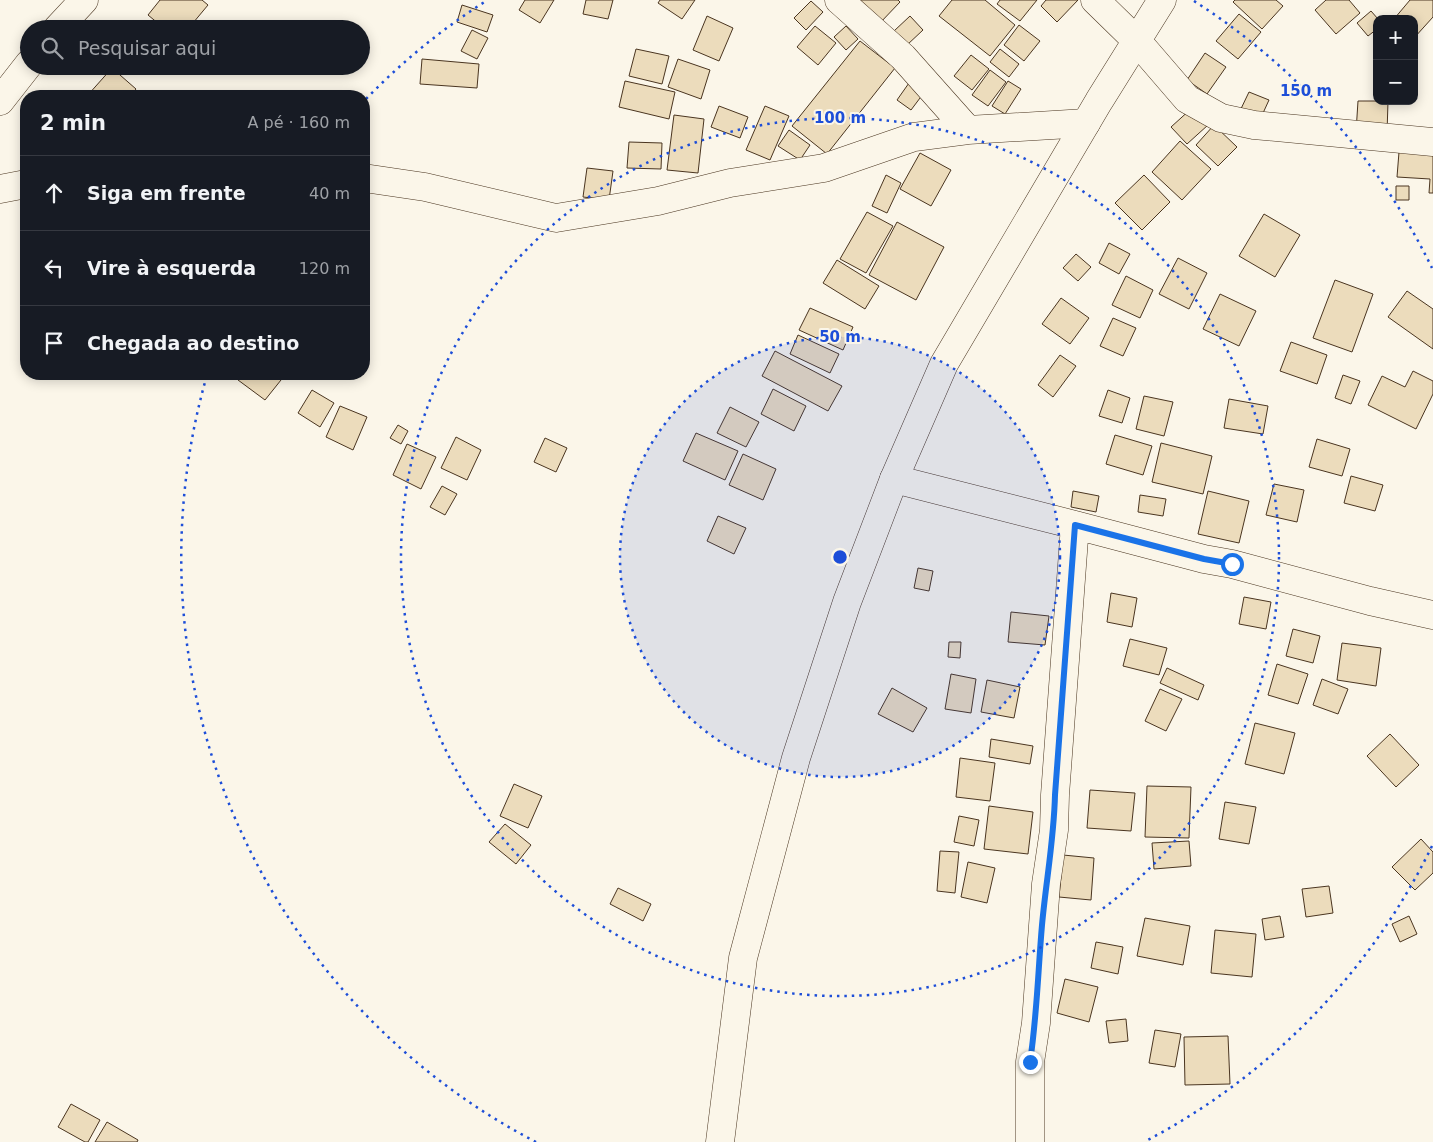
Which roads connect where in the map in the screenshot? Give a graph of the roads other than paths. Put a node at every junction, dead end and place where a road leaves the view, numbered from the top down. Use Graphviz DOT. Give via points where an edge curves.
graph roads {
  1 [pos="84,0"];
  2 [pos="839,0"];
  3 [pos="1095,0"];
  4 [pos="1162,0"];
  5 [pos="65,20"];
  6 [pos="1137,41"];
  7 [pos="20,75"];
  8 [pos="0,101"];
  9 [pos="1086,123"];
  10 [pos="968,130"];
  11 [pos="1433,142"];
  12 [pos="370,179"];
  13 [pos="20,185"];
  14 [pos="0,189"];
  15 [pos="894,479"];
  16 [pos="1075,525"];
  17 [pos="1430,611"];
  18 [pos="720,1142"];
  19 [pos="1030,1142"];
  1 -- 5 [label="main road"];
  2 -- 10 [label="main road" via="903,57"];
  3 -- 6 [label="main road"];
  4 -- 6 [label="main road"];
  6 -- 9 [label="main road"];
  6 -- 11 [label="main road" via="1187,99 1221,118 1254,125"];
  7 -- 8 [label="main road"];
  9 -- 10 [label="main road"];
  9 -- 15 [label="main road" via="944,364"];
  10 -- 12 [label="main road" via="914,137 824,168 556,218 425,187"];
  13 -- 14 [label="main road"];
  15 -- 16 [label="main road"];
  15 -- 18 [label="main road" via="844,611 796,758 743,958"];
  16 -- 17 [label="main road" via="1370,601"];
  16 -- 19 [label="main road" via="1054,830 1030,1062"];
}
